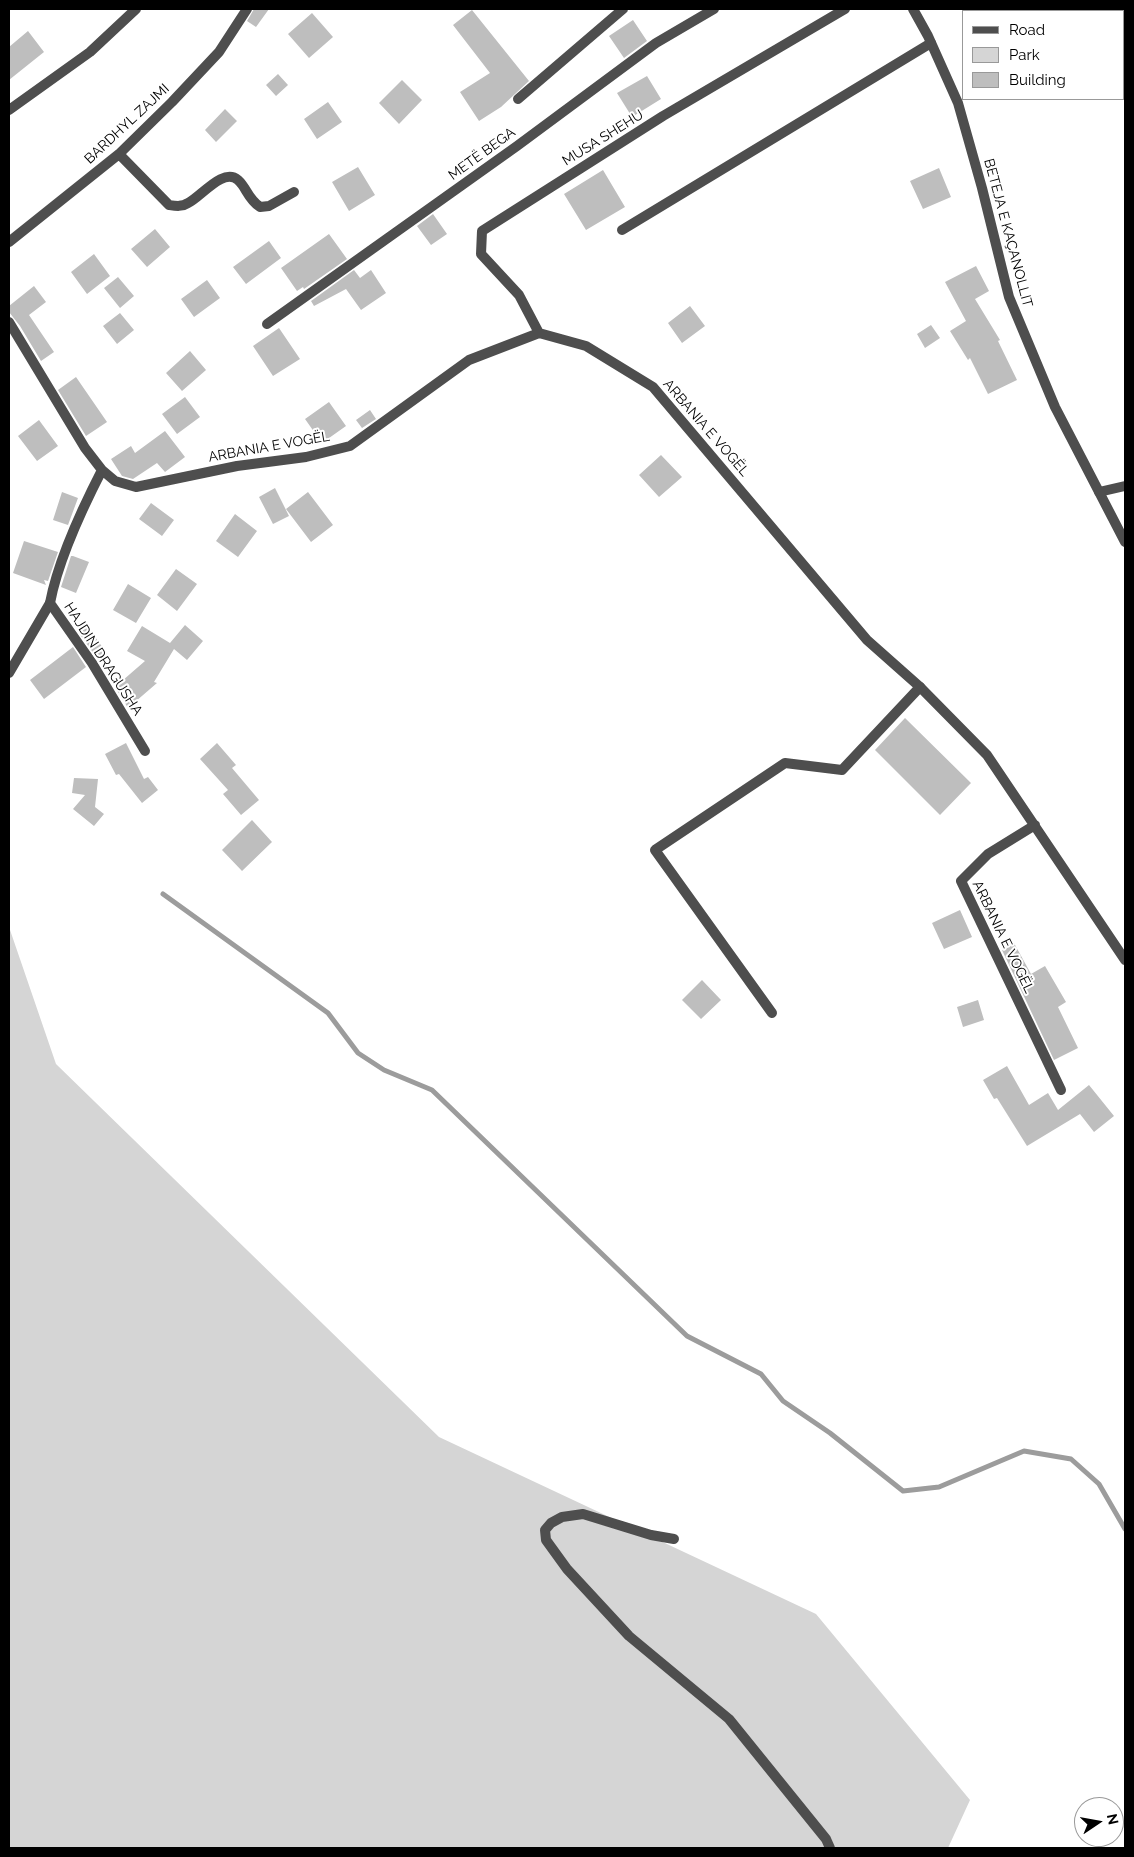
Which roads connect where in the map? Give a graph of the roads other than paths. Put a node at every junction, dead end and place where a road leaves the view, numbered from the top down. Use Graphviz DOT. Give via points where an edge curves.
graph roads {
  1 [pos="136,9"];
  2 [pos="246,9"];
  3 [pos="624,9"];
  4 [pos="714,9"];
  5 [pos="845,9"];
  6 [pos="913,9"];
  7 [pos="931,43"];
  8 [pos="518,99"];
  9 [pos="961,101"];
  10 [pos="9,110"];
  11 [pos="119,154"];
  12 [pos="294,192"];
  13 [pos="622,230"];
  14 [pos="9,242"];
  15 [pos="9,322"];
  16 [pos="267,324"];
  17 [pos="538,333"];
  18 [pos="102,470"];
  19 [pos="1125,486"];
  20 [pos="1099,492"];
  21 [pos="1125,542"];
  22 [pos="50,603"];
  23 [pos="9,673"];
  24 [pos="920,688"];
  25 [pos="145,751"];
  26 [pos="1035,825"];
  27 [pos="1125,960"];
  28 [pos="772,1013"];
  29 [pos="1061,1090"];
  30 [pos="674,1539"];
  31 [pos="830,1848"];
  1 -- 10 [label="street" via="90,52"];
  2 -- 11 [label="street, BARDHYL ZAJMI" via="218,52"];
  3 -- 8 [label="street"];
  4 -- 16 [label="street, METË BEGA" via="656,43"];
  5 -- 17 [label="street, MUSA SHEHU" via="663,116 482,231 481,254 519,295"];
  6 -- 7 [label="street, BETEJA E KAÇANOLLIT"];
  7 -- 9 [label="street, BETEJA E KAÇANOLLIT"];
  7 -- 13 [label="street"];
  9 -- 20 [label="street, BETEJA E KAÇANOLLIT" via="1009,297 1055,408"];
  11 -- 12 [label="street" via="169,204 189,203 222,178 231,176 260,207 269,206"];
  11 -- 14 [label="street, BARDHYL ZAJMI"];
  15 -- 18 [label="street, ARBANIA E VOGËL" via="85,448"];
  17 -- 18 [label="street, ARBANIA E VOGËL" via="469,360 350,446 306,457 237,466 136,487 115,481"];
  17 -- 24 [label="street, ARBANIA E VOGËL" via="586,346 653,388 867,640"];
  18 -- 22 [label="street, HAJDIN DRAGUSHA" via="60,566"];
  19 -- 20 [label="street"];
  20 -- 21 [label="street, BETEJA E KAÇANOLLIT"];
  22 -- 23 [label="street"];
  22 -- 25 [label="street, HAJDIN DRAGUSHA" via="92,663"];
  24 -- 26 [label="street, ARBANIA E VOGËL" via="987,755"];
  24 -- 28 [label="street" via="842,770 785,763 655,850"];
  26 -- 27 [label="street, ARBANIA E VOGËL"];
  26 -- 29 [label="street, ARBANIA E VOGËL" via="988,854 961,881"];
  30 -- 31 [label="street" via="583,1514 562,1517 545,1530 546,1540 567,1569 629,1636 729,1719"];
}
